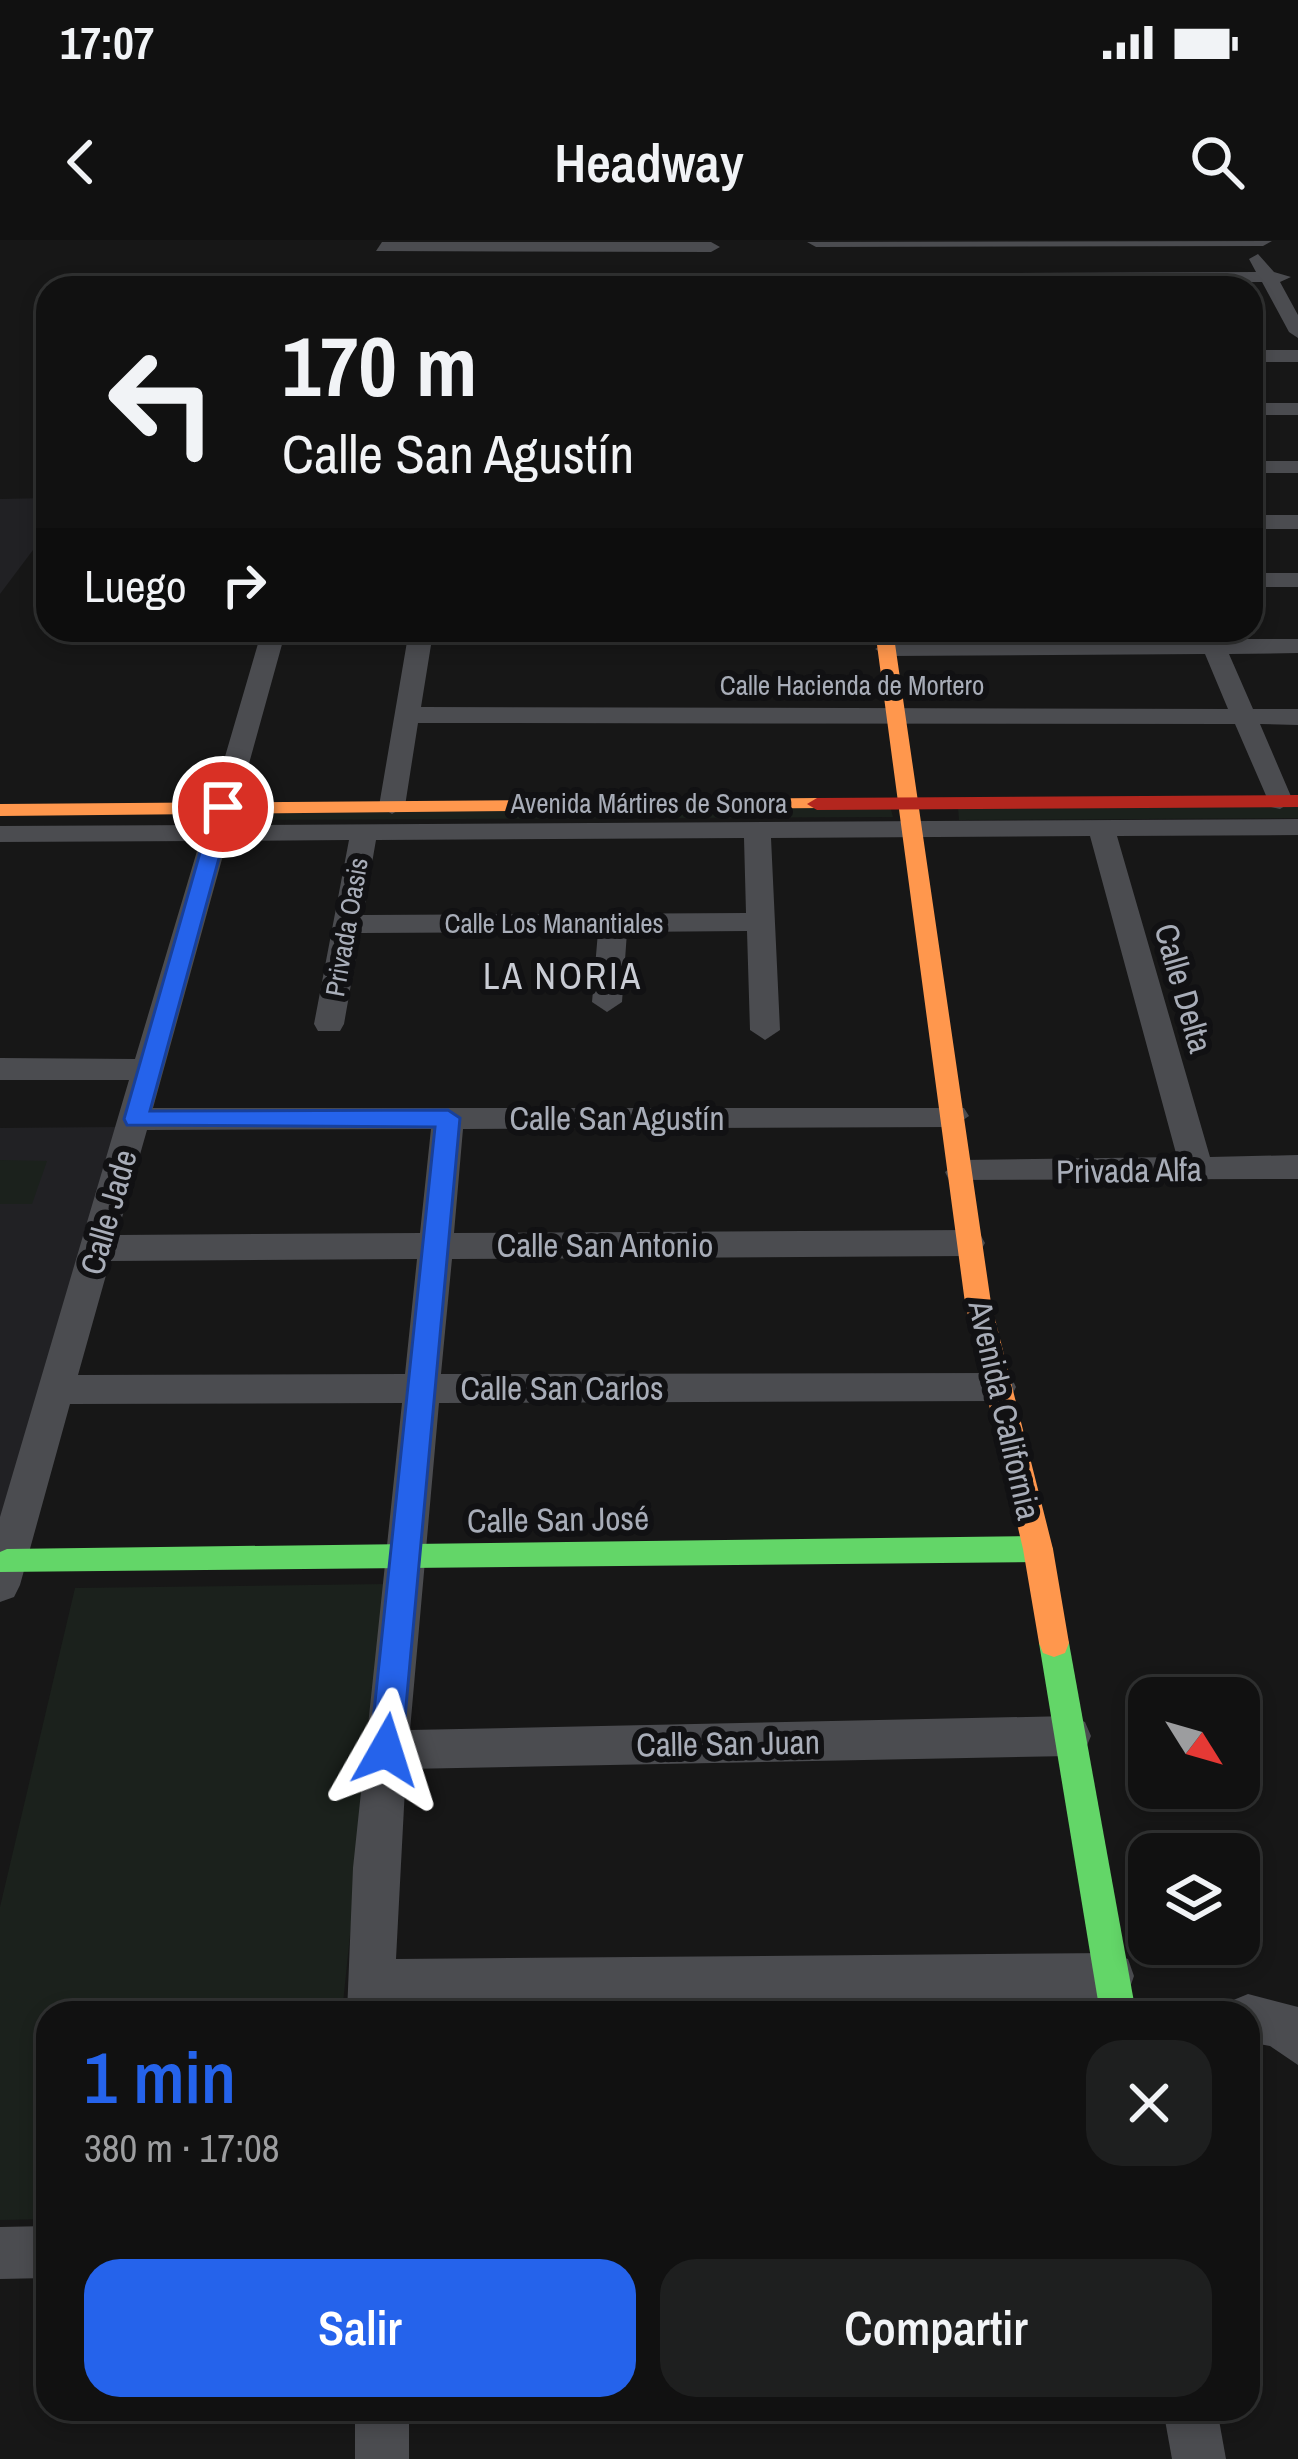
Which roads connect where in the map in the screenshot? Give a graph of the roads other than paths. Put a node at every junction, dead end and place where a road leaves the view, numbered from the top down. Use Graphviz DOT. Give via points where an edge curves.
graph roads {
  1 [pos="1249,240"];
  2 [pos="1263,240"];
  3 [pos="816,241"];
  4 [pos="1043,241"];
  5 [pos="384,244"];
  6 [pos="711,244"];
  7 [pos="375,276"];
  8 [pos="714,276"];
  9 [pos="822,276"];
  10 [pos="1058,276"];
  11 [pos="1263,277"];
  12 [pos="1275,277"];
  13 [pos="1264,316"];
  14 [pos="1296,316"];
  15 [pos="1263,356"];
  16 [pos="1298,356"];
  17 [pos="1263,409"];
  18 [pos="1298,409"];
  19 [pos="1263,467"];
  20 [pos="1298,467"];
  21 [pos="1263,522"];
  22 [pos="1298,522"];
  23 [pos="1263,580"];
  24 [pos="1298,580"];
  25 [pos="271,642"];
  26 [pos="419,642"];
  27 [pos="886,642"];
  28 [pos="1213,642"];
  29 [pos="1254,642"];
  30 [pos="1298,646"];
  31 [pos="406,715"];
  32 [pos="898,716"];
  33 [pos="1298,717"];
  34 [pos="1244,718"];
  35 [pos="392,806"];
  36 [pos="0,810"];
  37 [pos="1290,814"];
  38 [pos="912,815"];
  39 [pos="220,819"];
  40 [pos="1101,827"];
  41 [pos="757,828"];
  42 [pos="364,831"];
  43 [pos="0,833"];
  44 [pos="1298,860"];
  45 [pos="760,922"];
  46 [pos="347,924"];
  47 [pos="613,924"];
  48 [pos="607,1002"];
  49 [pos="329,1024"];
  50 [pos="764,1030"];
  51 [pos="0,1070"];
  52 [pos="150,1070"];
  53 [pos="953,1117"];
  54 [pos="448,1118"];
  55 [pos="136,1119"];
  56 [pos="1298,1167"];
  57 [pos="1197,1169"];
  58 [pos="961,1172"];
  59 [pos="968,1243"];
  60 [pos="436,1246"];
  61 [pos="98,1248"];
  62 [pos="998,1387"];
  63 [pos="424,1388"];
  64 [pos="55,1390"];
  65 [pos="1038,1549"];
  66 [pos="406,1557"];
  67 [pos="3,1574"];
  68 [pos="1070,1736"];
  69 [pos="386,1750"];
  70 [pos="1115,1995"];
  71 [pos="371,1998"];
  72 [pos="1260,2020"];
  73 [pos="1298,2041"];
  74 [pos="36,2252"];
  75 [pos="0,2253"];
  76 [pos="382,2421"];
  77 [pos="1192,2421"];
  78 [pos="382,2459"];
  79 [pos="1199,2459"];
  1 -- 2 [label="street"];
  1 -- 4 [label="street"];
  1 -- 12 [label="street"];
  2 -- 12 [label="street"];
  3 -- 4 [label="street"];
  3 -- 9 [label="street"];
  4 -- 10 [label="street"];
  5 -- 6 [label="street"];
  5 -- 7 [label="street"];
  6 -- 8 [label="street"];
  11 -- 12 [label="street"];
  12 -- 14 [label="street"];
  13 -- 14 [label="street"];
  15 -- 16 [label="street"];
  17 -- 18 [label="street"];
  19 -- 20 [label="street"];
  21 -- 22 [label="street"];
  23 -- 24 [label="street"];
  25 -- 39 [label="street, Calle Jade"];
  26 -- 31 [label="street"];
  27 -- 32 [label="street, Avenida California"];
  28 -- 34 [label="street"];
  29 -- 30 [label="street"];
  31 -- 32 [label="street, Calle Hacienda de Mortero"];
  31 -- 35 [label="street"];
  32 -- 34 [label="street, Calle Hacienda de Mortero"];
  32 -- 38 [label="street, Avenida California"];
  33 -- 34 [label="street, Calle Hacienda de Mortero"];
  34 -- 37 [label="street"];
  35 -- 38 [label="street, Avenida Mártires de Sonora"];
  35 -- 39 [label="street, Avenida Mártires de Sonora"];
  36 -- 39 [label="street, Avenida Mártires de Sonora"];
  37 -- 38 [label="street, Avenida Mártires de Sonora"];
  37 -- 40 [label="street, Avenida Mártires de Sonora"];
  37 -- 44 [label="street"];
  38 -- 40 [label="street, Avenida Mártires de Sonora"];
  38 -- 41 [label="street, Avenida Mártires de Sonora"];
  38 -- 53 [label="street, Avenida California"];
  39 -- 42 [label="street, Avenida Mártires de Sonora"];
  39 -- 43 [label="street, Avenida Mártires de Sonora"];
  39 -- 52 [label="street, Calle Jade"];
  40 -- 57 [label="street, Calle Delta"];
  41 -- 42 [label="street, Avenida Mártires de Sonora"];
  41 -- 45 [label="street"];
  42 -- 46 [label="street, Privada Oasis"];
  45 -- 47 [label="street, Calle Los Manantiales"];
  45 -- 50 [label="street"];
  46 -- 47 [label="street, Calle Los Manantiales"];
  46 -- 49 [label="street, Privada Oasis"];
  47 -- 48 [label="street"];
  51 -- 52 [label="street"];
  52 -- 55 [label="street, Calle Jade"];
  53 -- 54 [label="street, Calle San Agustín"];
  53 -- 58 [label="street, Avenida California"];
  54 -- 55 [label="street, Calle San Agustín"];
  54 -- 60 [label="street"];
  55 -- 61 [label="street, Calle Jade"];
  56 -- 57 [label="street, Privada Alfa"];
  57 -- 58 [label="street, Privada Alfa"];
  58 -- 59 [label="street, Avenida California"];
  59 -- 60 [label="street, Calle San Antonio"];
  59 -- 62 [label="street, Avenida California"];
  60 -- 61 [label="street, Calle San Antonio"];
  60 -- 63 [label="street"];
  61 -- 64 [label="street, Calle Jade"];
  62 -- 63 [label="street, Calle San Carlos"];
  62 -- 65 [label="street, Avenida California"];
  63 -- 64 [label="street, Calle San Carlos"];
  63 -- 66 [label="street"];
  64 -- 67 [label="street, Calle Jade"];
  65 -- 66 [label="street, Calle San José"];
  65 -- 68 [label="street, Avenida California"];
  66 -- 67 [label="street, Calle San José"];
  66 -- 69 [label="street"];
  68 -- 69 [label="street, Calle San Juan"];
  68 -- 70 [label="street, Avenida California"];
  69 -- 71 [label="street"];
  70 -- 71 [label="street"];
  72 -- 73 [label="street" via="1283,2025"];
  74 -- 75 [label="street"];
  76 -- 78 [label="street"];
  77 -- 79 [label="street"];
}
